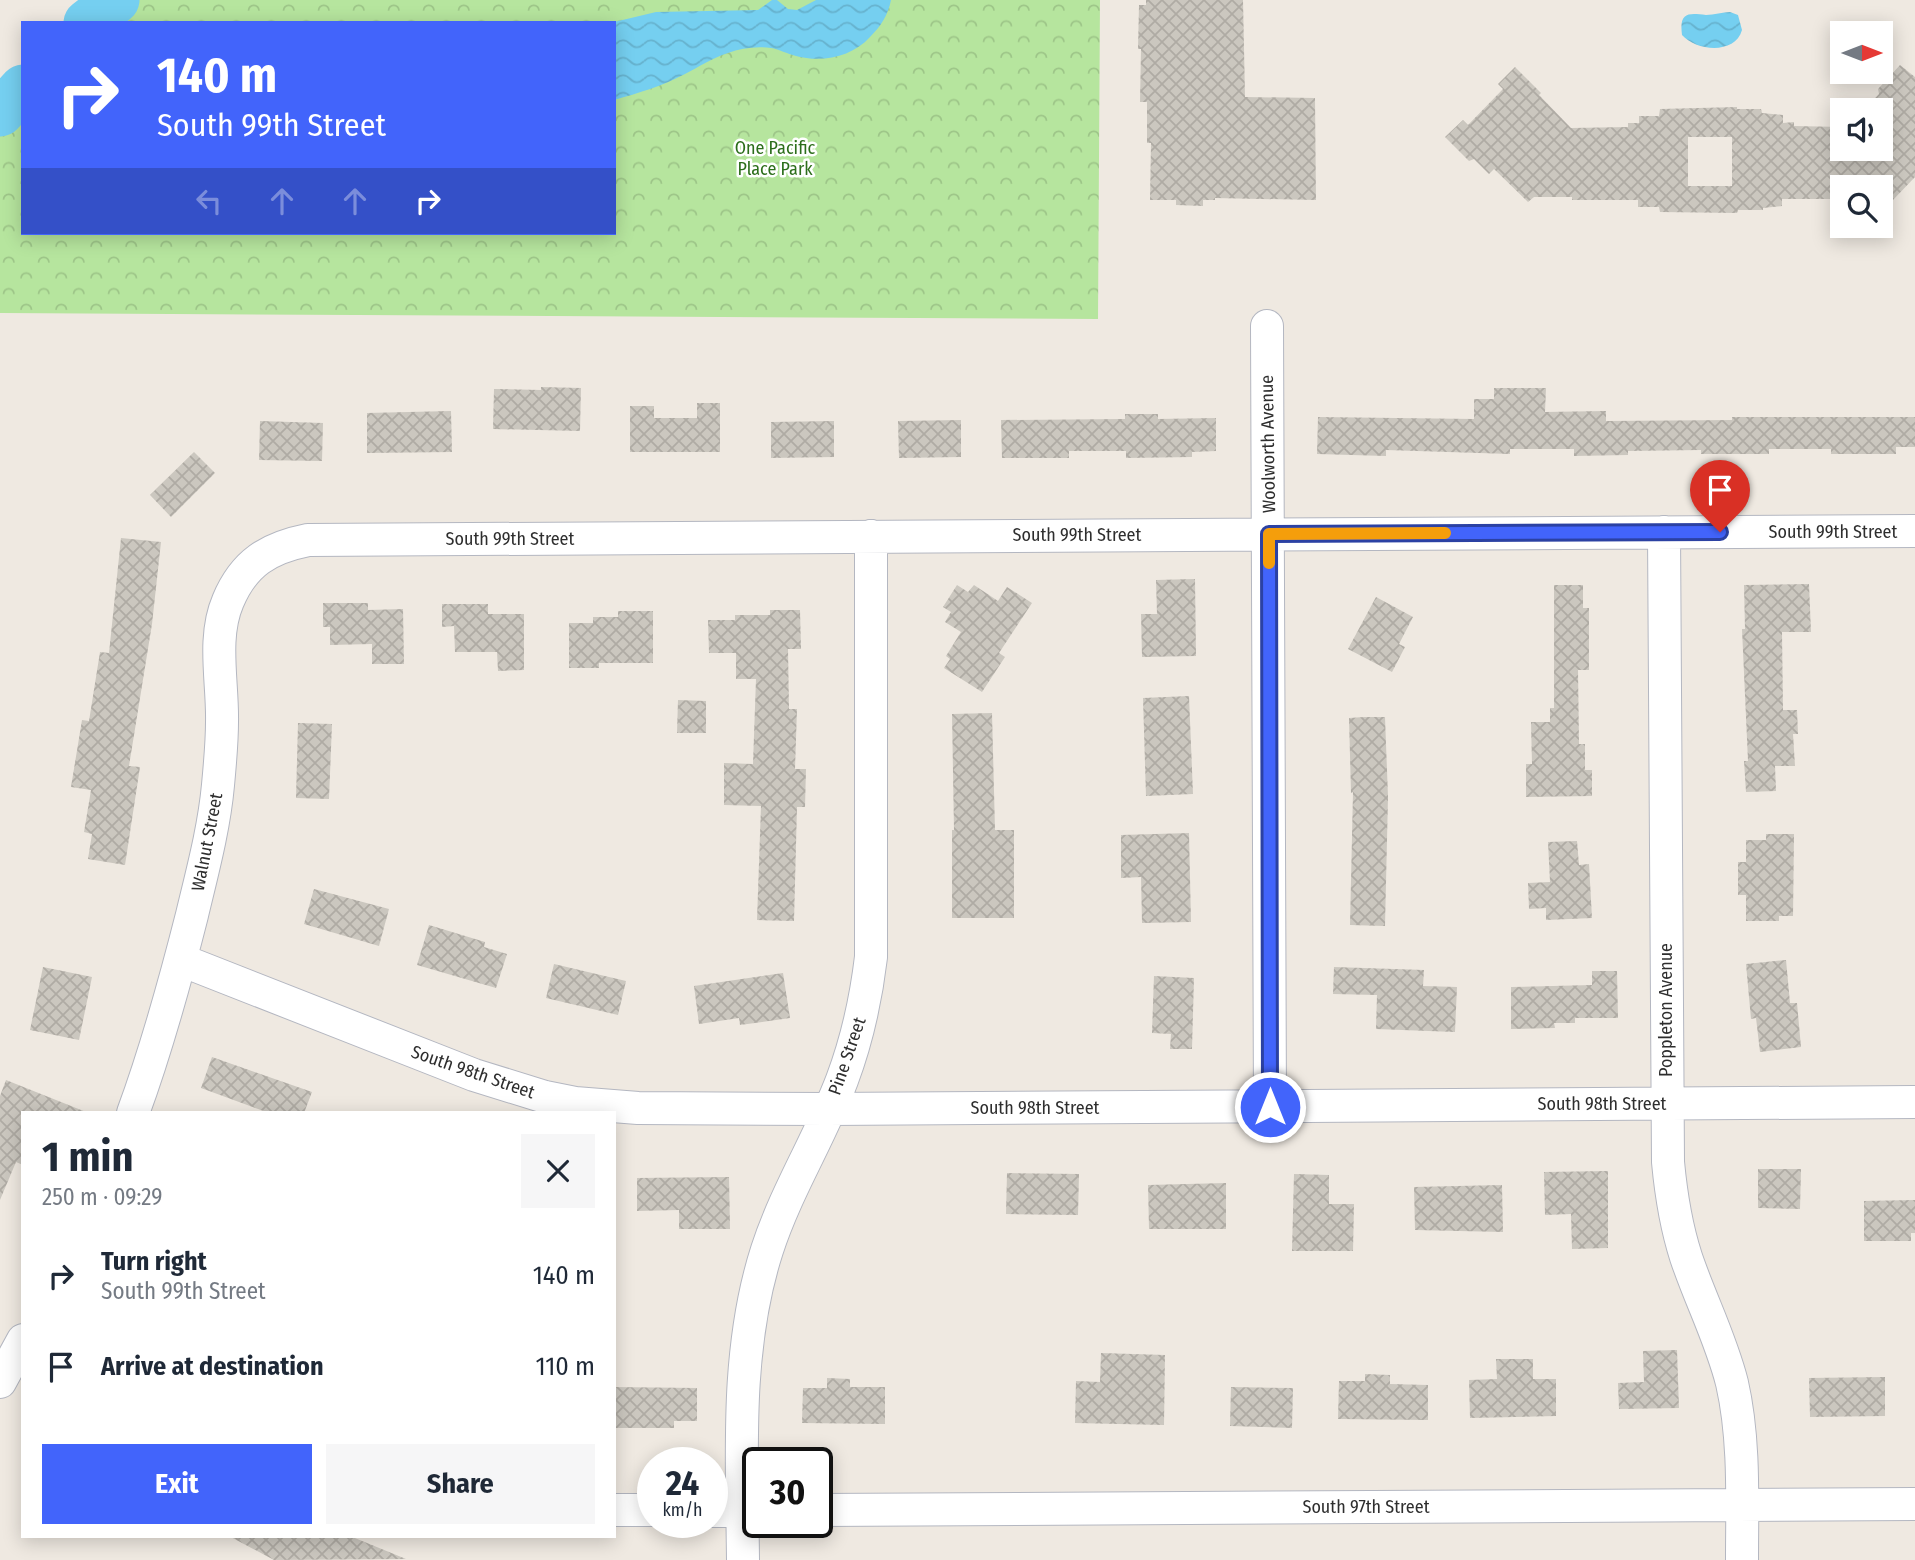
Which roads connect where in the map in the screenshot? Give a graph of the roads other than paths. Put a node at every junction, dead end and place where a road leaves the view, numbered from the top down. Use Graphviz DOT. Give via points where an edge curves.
graph roads {
  1 [pos="1266,327"];
  2 [pos="1915,531"];
  3 [pos="1664,532"];
  4 [pos="1269,534"];
  5 [pos="871,536"];
  6 [pos="247,569"];
  7 [pos="181,960"];
  8 [pos="1915,1102"];
  9 [pos="1667,1104"];
  10 [pos="1270,1107"];
  11 [pos="828,1109"];
  12 [pos="134,1111"];
  13 [pos="21,1345"];
  14 [pos="0,1382"];
  15 [pos="1915,1504"];
  16 [pos="1742,1505"];
  17 [pos="616,1510"];
  18 [pos="637,1510"];
  19 [pos="833,1510"];
  20 [pos="738,1511"];
  21 [pos="743,1560"];
  22 [pos="1742,1560"];
  1 -- 4 [label="street, Woolworth Avenue"];
  2 -- 3 [label="street, South 99th Street"];
  3 -- 4 [label="street, South 99th Street"];
  3 -- 9 [label="street, Poppleton Avenue"];
  4 -- 5 [label="street, South 99th Street"];
  4 -- 10 [label="street, Woolworth Avenue"];
  5 -- 6 [label="street, South 99th Street" via="308,540 264,555"];
  5 -- 11 [label="street, Pine Street" via="871,957 859,1027"];
  6 -- 7 [label="street, Walnut Street" via="227,604 220,634 218,788"];
  7 -- 11 [label="street, South 98th Street" via="474,1075 545,1097 638,1108"];
  7 -- 12 [label="street, Walnut Street"];
  8 -- 9 [label="street, South 98th Street"];
  9 -- 10 [label="street, South 98th Street"];
  9 -- 16 [label="street, Poppleton Avenue" via="1672,1205 1732,1384"];
  10 -- 11 [label="street, South 98th Street"];
  11 -- 20 [label="street, Pine Street" via="779,1214 755,1293 743,1395"];
  13 -- 14 [label="street"];
  15 -- 16 [label="street, South 97th Street"];
  16 -- 19 [label="street, South 97th Street"];
  16 -- 22 [label="street, Poppleton Avenue"];
  17 -- 18 [label="street"];
  20 -- 21 [label="street, Pine Street"];
}
